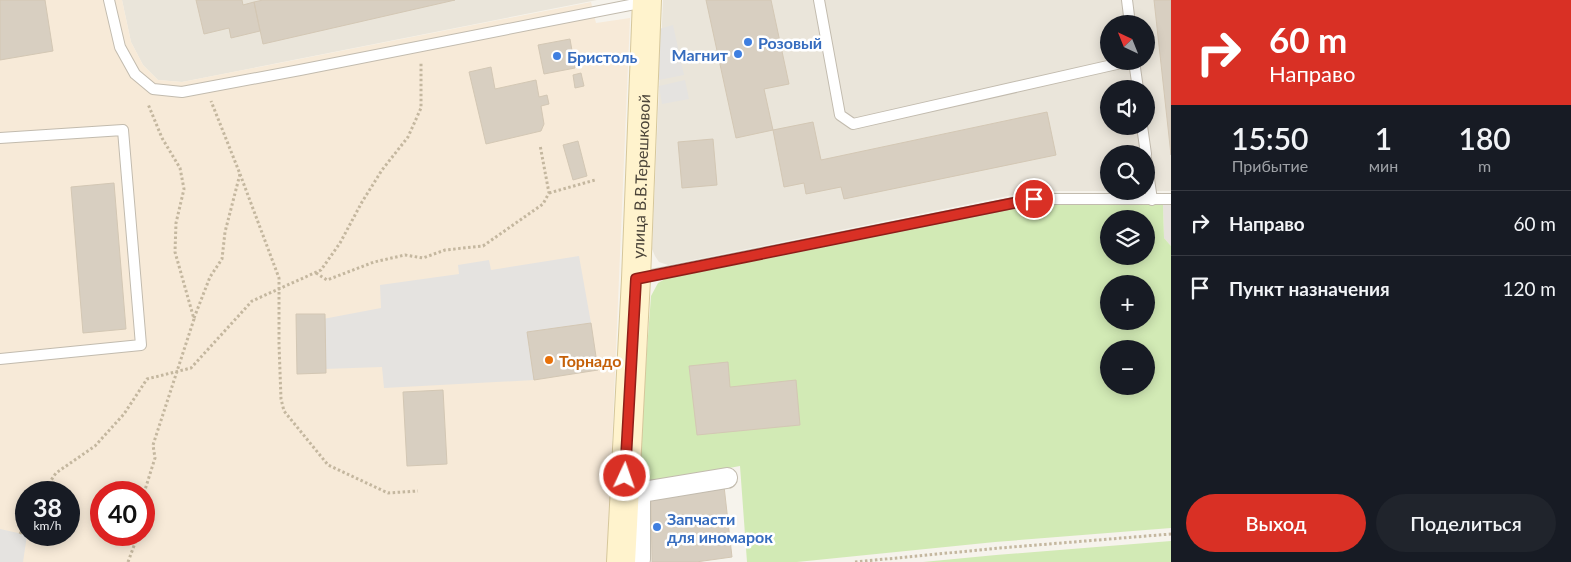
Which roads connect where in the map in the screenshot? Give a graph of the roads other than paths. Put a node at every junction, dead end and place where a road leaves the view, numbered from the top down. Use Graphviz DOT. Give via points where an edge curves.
graph roads {
  1 [pos="109,0"];
  2 [pos="819,0"];
  3 [pos="1127,0"];
  4 [pos="647,1"];
  5 [pos="1129,15"];
  6 [pos="1100,68"];
  7 [pos="0,138"];
  8 [pos="1171,199"];
  9 [pos="1100,200"];
  10 [pos="1155,200"];
  11 [pos="636,279"];
  12 [pos="0,358"];
  13 [pos="727,478"];
  14 [pos="632,494"];
  15 [pos="630,560"];
  1 -- 4 [label="lane" via="120,47 135,74 152,89 182,92"];
  2 -- 6 [label="lane" via="840,115 853,124"];
  3 -- 5 [label="lane"];
  4 -- 11 [label="street, улица В.В.Терешковой"];
  7 -- 12 [label="lane" via="123,130 141,345"];
  8 -- 10 [label="lane"];
  9 -- 11 [label="lane" via="1034,199"];
  11 -- 14 [label="street, улица В.В.Терешковой"];
  13 -- 14 [label="street"];
  14 -- 15 [label="street, улица В.В.Терешковой"];
}
